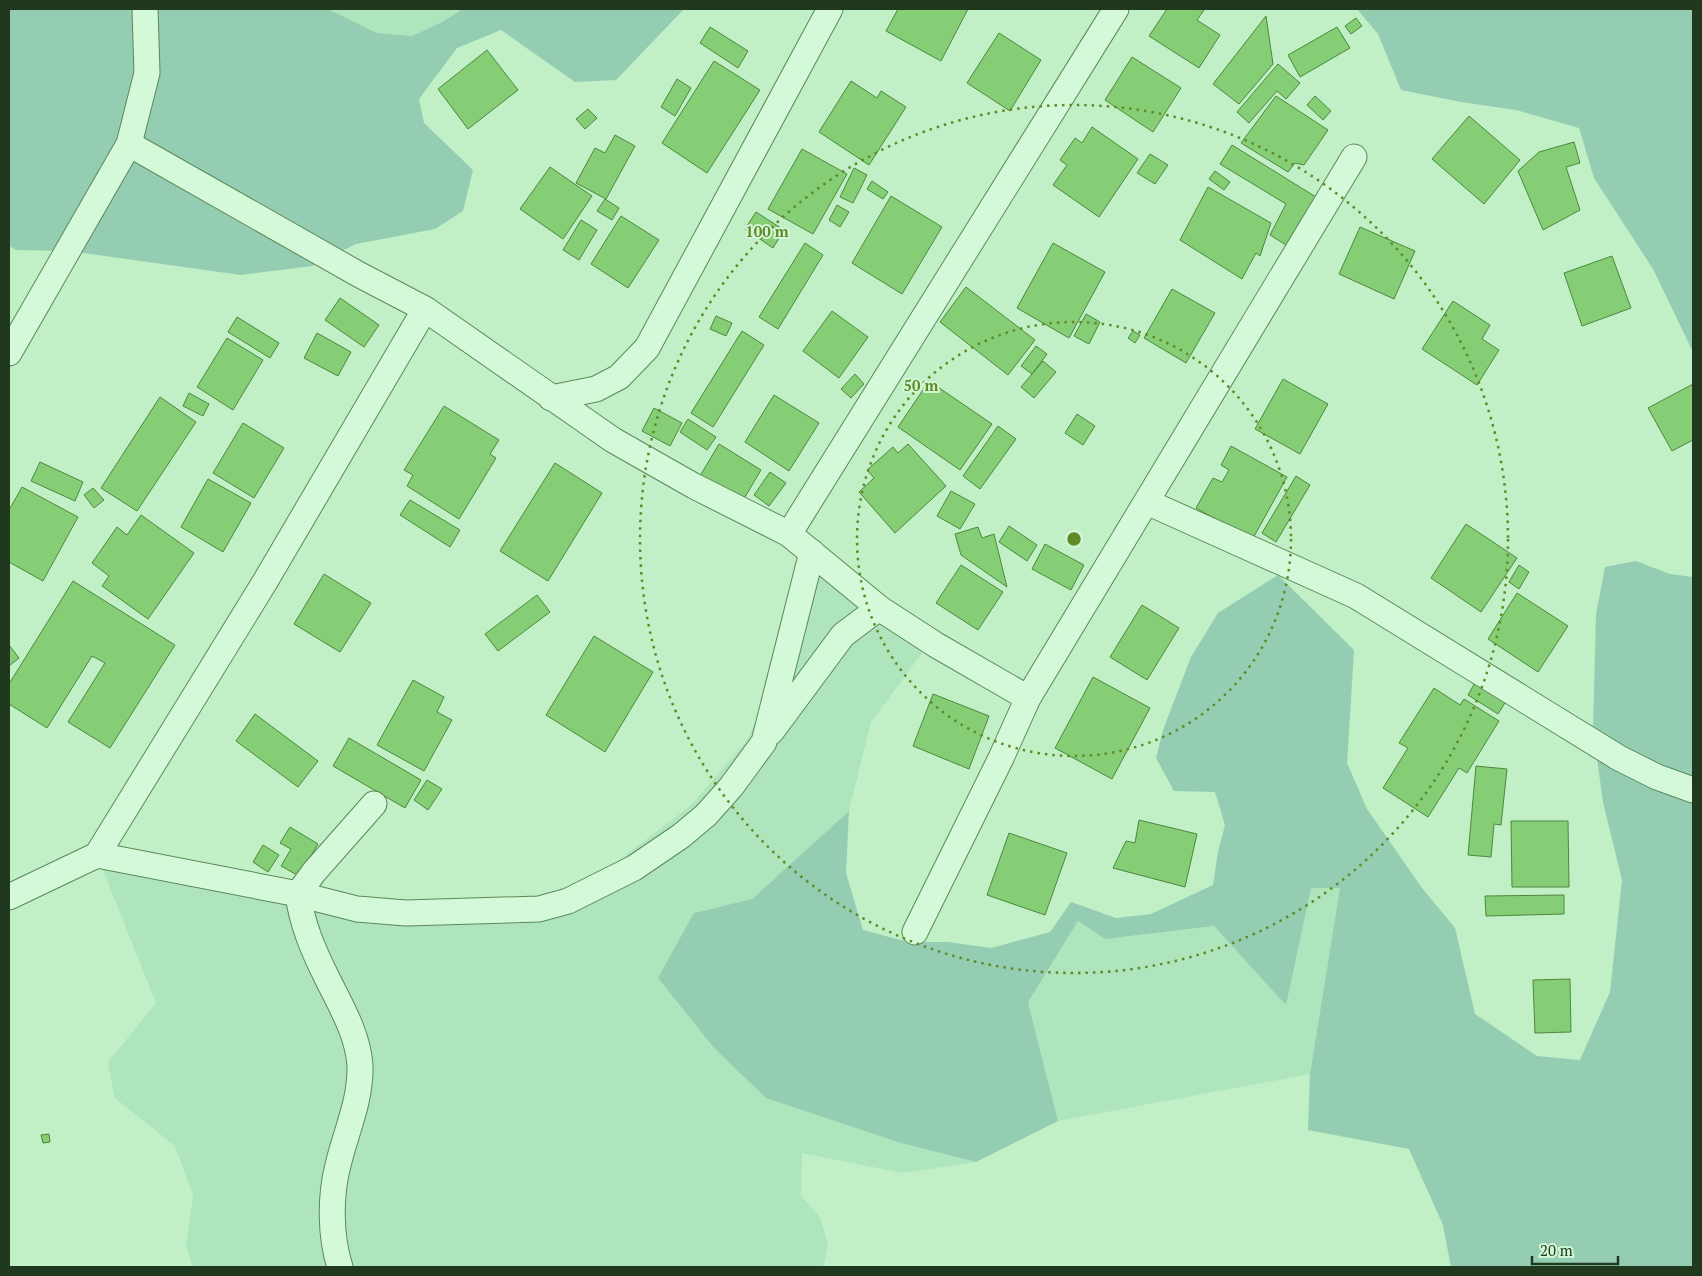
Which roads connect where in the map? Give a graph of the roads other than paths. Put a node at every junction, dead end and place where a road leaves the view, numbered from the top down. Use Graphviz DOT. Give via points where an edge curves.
graph roads {
  1 [pos="145,9"];
  2 [pos="830,9"];
  3 [pos="1116,9"];
  4 [pos="129,144"];
  5 [pos="1354,156"];
  6 [pos="425,309"];
  7 [pos="9,354"];
  8 [pos="551,398"];
  9 [pos="1147,502"];
  10 [pos="789,534"];
  11 [pos="812,552"];
  12 [pos="879,608"];
  13 [pos="1028,698"];
  14 [pos="764,742"];
  15 [pos="1693,790"];
  16 [pos="374,804"];
  17 [pos="98,855"];
  18 [pos="298,894"];
  19 [pos="9,897"];
  20 [pos="915,932"];
  21 [pos="340,1267"];
  1 -- 4 [label="street" via="147,73"];
  2 -- 8 [label="street" via="647,348 620,377 596,389"];
  3 -- 10 [label="street"];
  4 -- 6 [label="street"];
  4 -- 7 [label="street"];
  5 -- 9 [label="street"];
  6 -- 8 [label="street"];
  6 -- 17 [label="street" via="266,580"];
  8 -- 10 [label="street" via="613,440"];
  9 -- 13 [label="street"];
  9 -- 15 [label="street" via="1356,596 1619,758"];
  10 -- 11 [label="street"];
  11 -- 12 [label="street"];
  11 -- 14 [label="street"];
  12 -- 13 [label="street"];
  12 -- 14 [label="street" via="843,635"];
  13 -- 20 [label="street"];
  14 -- 18 [label="street" via="731,787 681,836 634,868 568,902 539,908 406,914 357,909"];
  16 -- 18 [label="street"];
  17 -- 18 [label="street"];
  17 -- 19 [label="street"];
  18 -- 21 [label="street" via="312,946 344,1009 360,1064 357,1103 333,1190 334,1233"];
}
